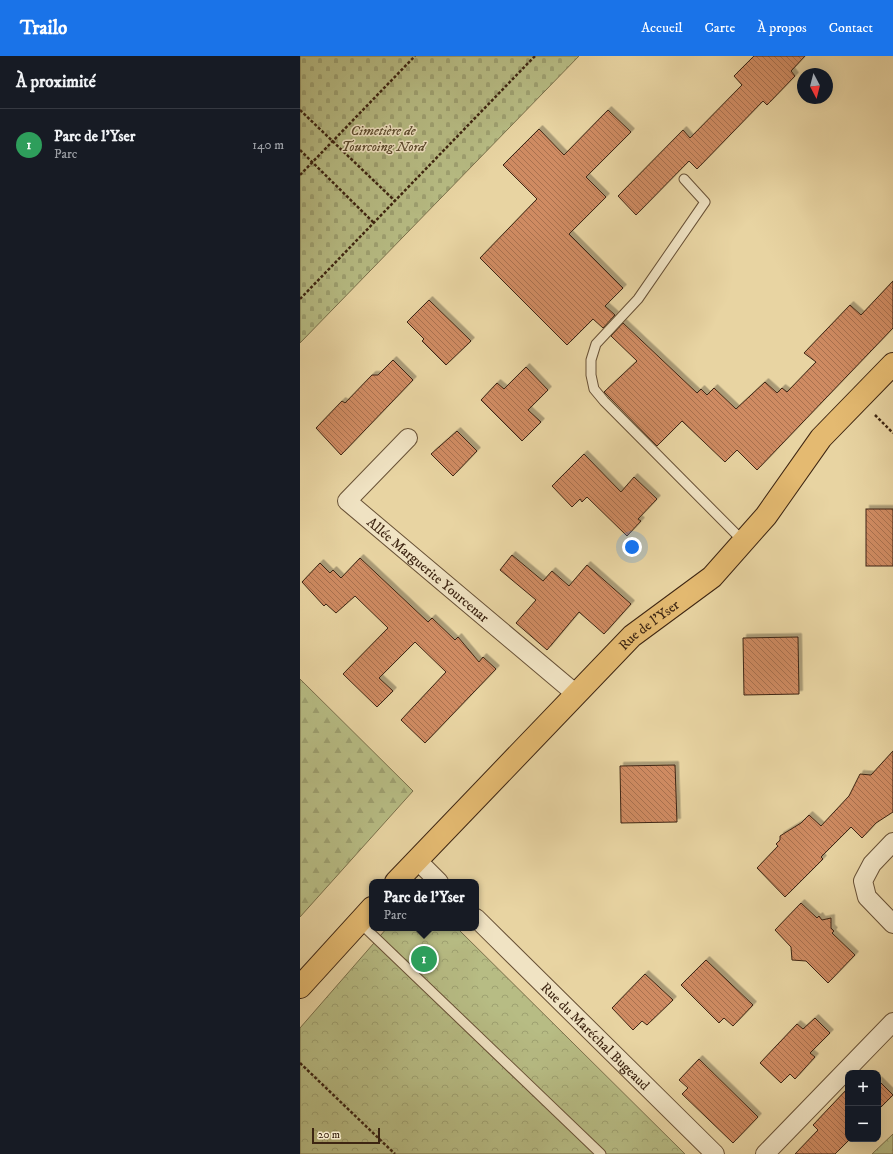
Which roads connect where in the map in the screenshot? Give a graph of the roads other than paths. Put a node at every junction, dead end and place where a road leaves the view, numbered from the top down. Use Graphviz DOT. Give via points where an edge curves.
graph roads {
  1 [pos="684,179"];
  2 [pos="893,364"];
  3 [pos="408,438"];
  4 [pos="744,542"];
  5 [pos="576,694"];
  6 [pos="893,842"];
  7 [pos="417,860"];
  8 [pos="399,879"];
  9 [pos="436,879"];
  10 [pos="366,915"];
  11 [pos="479,921"];
  12 [pos="893,924"];
  13 [pos="382,931"];
  14 [pos="300,988"];
  15 [pos="893,1022"];
  16 [pos="601,1154"];
  17 [pos="715,1154"];
  18 [pos="765,1154"];
  1 -- 4 [label="lane" via="705,202 638,299 596,344 591,360 591,375 594,389 604,401"];
  2 -- 4 [label="main road, Rue de l'Yser" via="821,438 771,510"];
  3 -- 5 [label="street, Allée Marguerite Yourcenar" via="347,501"];
  4 -- 5 [label="main road, Rue de l'Yser" via="703,585 632,636"];
  5 -- 7 [label="main road, Rue de l'Yser"];
  6 -- 12 [label="street" via="872,864 863,881 867,897"];
  7 -- 8 [label="main road, Rue de l'Yser"];
  7 -- 9 [label="street"];
  10 -- 14 [label="main road"];
  11 -- 17 [label="street, Rue du Maréchal Bugeaud"];
  13 -- 16 [label="lane"];
  15 -- 18 [label="street"];
}
